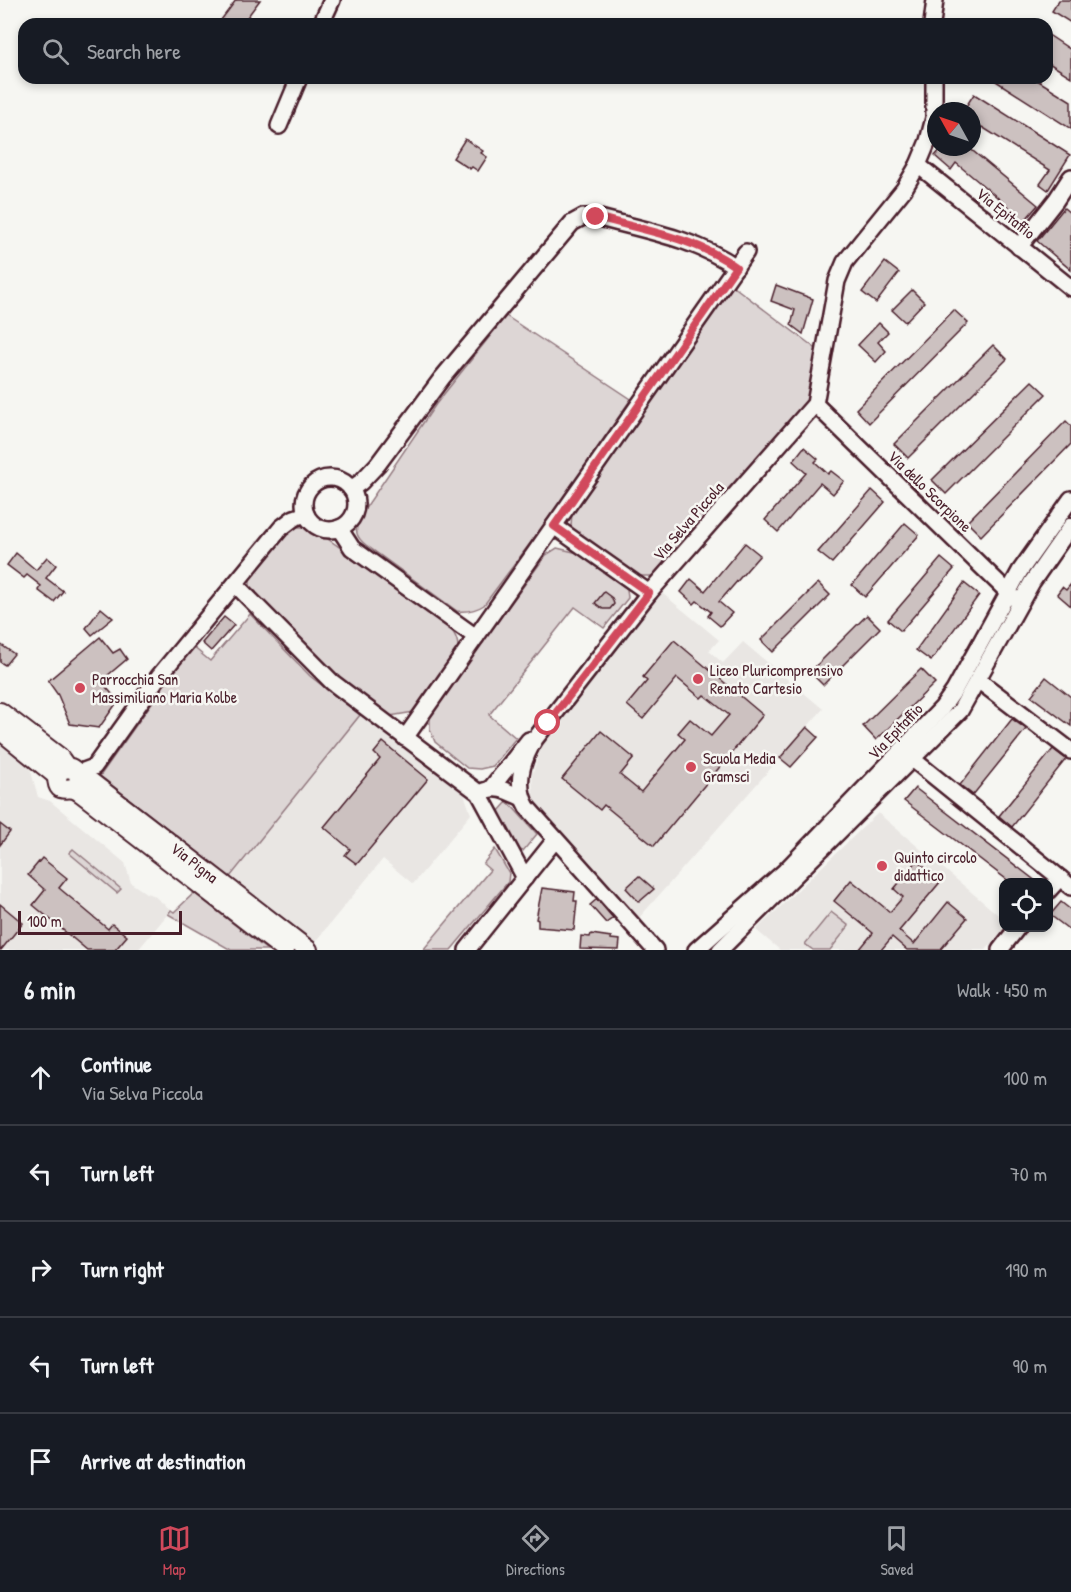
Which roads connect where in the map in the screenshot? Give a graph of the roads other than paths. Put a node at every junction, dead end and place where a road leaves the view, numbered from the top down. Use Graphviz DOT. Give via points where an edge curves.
graph roads {
  1 [pos="332,0"];
  2 [pos="935,0"];
  3 [pos="324,18"];
  4 [pos="933,18"];
  5 [pos="296,84"];
  6 [pos="934,84"];
  7 [pos="279,126"];
  8 [pos="918,165"];
  9 [pos="1071,177"];
  10 [pos="1019,247"];
  11 [pos="746,252"];
  12 [pos="736,267"];
  13 [pos="1071,288"];
  14 [pos="815,404"];
  15 [pos="351,489"];
  16 [pos="1071,499"];
  17 [pos="306,514"];
  18 [pos="554,526"];
  19 [pos="1071,526"];
  20 [pos="339,528"];
  21 [pos="1066,543"];
  22 [pos="235,584"];
  23 [pos="1008,592"];
  24 [pos="649,593"];
  25 [pos="1020,603"];
  26 [pos="476,637"];
  27 [pos="978,680"];
  28 [pos="0,712"];
  29 [pos="548,723"];
  30 [pos="0,730"];
  31 [pos="405,738"];
  32 [pos="1071,751"];
  33 [pos="907,755"];
  34 [pos="71,777"];
  35 [pos="485,790"];
  36 [pos="522,798"];
  37 [pos="555,840"];
  38 [pos="525,878"];
  39 [pos="1065,882"];
  40 [pos="1014,932"];
  41 [pos="285,950"];
  42 [pos="308,950"];
  43 [pos="466,950"];
  44 [pos="655,950"];
  45 [pos="696,950"];
  46 [pos="720,950"];
  47 [pos="1000,950"];
  1 -- 3 [label="street"];
  2 -- 4 [label="street"];
  5 -- 7 [label="street"];
  6 -- 8 [label="street" via="934,118"];
  8 -- 10 [label="street, Via Epitaffio"];
  8 -- 14 [label="street" via="841,271"];
  9 -- 10 [label="street"];
  10 -- 13 [label="street, Via Epitaffio"];
  11 -- 12 [label="street"];
  12 -- 15 [label="street" via="694,245 596,217 583,217 572,223 442,378 378,464"];
  12 -- 18 [label="street"];
  14 -- 23 [label="street, Via dello Scorpione"];
  14 -- 24 [label="street, Via Selva Piccola"];
  15 -- 17 [label="street" via="338,480 317,482 306,495"];
  15 -- 20 [label="street" via="356,504 354,514"];
  16 -- 23 [label="street, Via Epitaffio"];
  17 -- 20 [label="street" via="319,528"];
  17 -- 22 [label="street" via="281,528"];
  18 -- 24 [label="street"];
  18 -- 26 [label="street"];
  19 -- 21 [label="street, Via Epitaffio"];
  20 -- 26 [label="street" via="352,548"];
  21 -- 25 [label="street, Via Epitaffio" via="1032,582"];
  22 -- 31 [label="street" via="318,669"];
  22 -- 34 [label="street" via="159,676 94,767"];
  23 -- 25 [label="street, Via dello Scorpione"];
  23 -- 33 [label="street, Via Epitaffio" via="949,700"];
  24 -- 29 [label="street, Via Selva Piccola"];
  25 -- 27 [label="street, Via Epitaffio"];
  26 -- 31 [label="street"];
  27 -- 32 [label="street"];
  27 -- 33 [label="street, Via Epitaffio" via="960,711"];
  28 -- 34 [label="main road, Via Pigna" via="59,757"];
  29 -- 35 [label="street"];
  29 -- 36 [label="street, Via Selva Piccola" via="523,765"];
  30 -- 34 [label="main road" via="46,765"];
  31 -- 35 [label="street"];
  33 -- 39 [label="street"];
  33 -- 45 [label="street, Via Epitaffio"];
  33 -- 46 [label="street, Via Epitaffio"];
  34 -- 41 [label="main road"];
  34 -- 42 [label="main road, Via Pigna" via="92,783"];
  35 -- 36 [label="street" via="503,789"];
  35 -- 38 [label="street"];
  36 -- 37 [label="street"];
  37 -- 38 [label="street"];
  37 -- 44 [label="street"];
  38 -- 43 [label="street"];
  40 -- 47 [label="street"];
}
